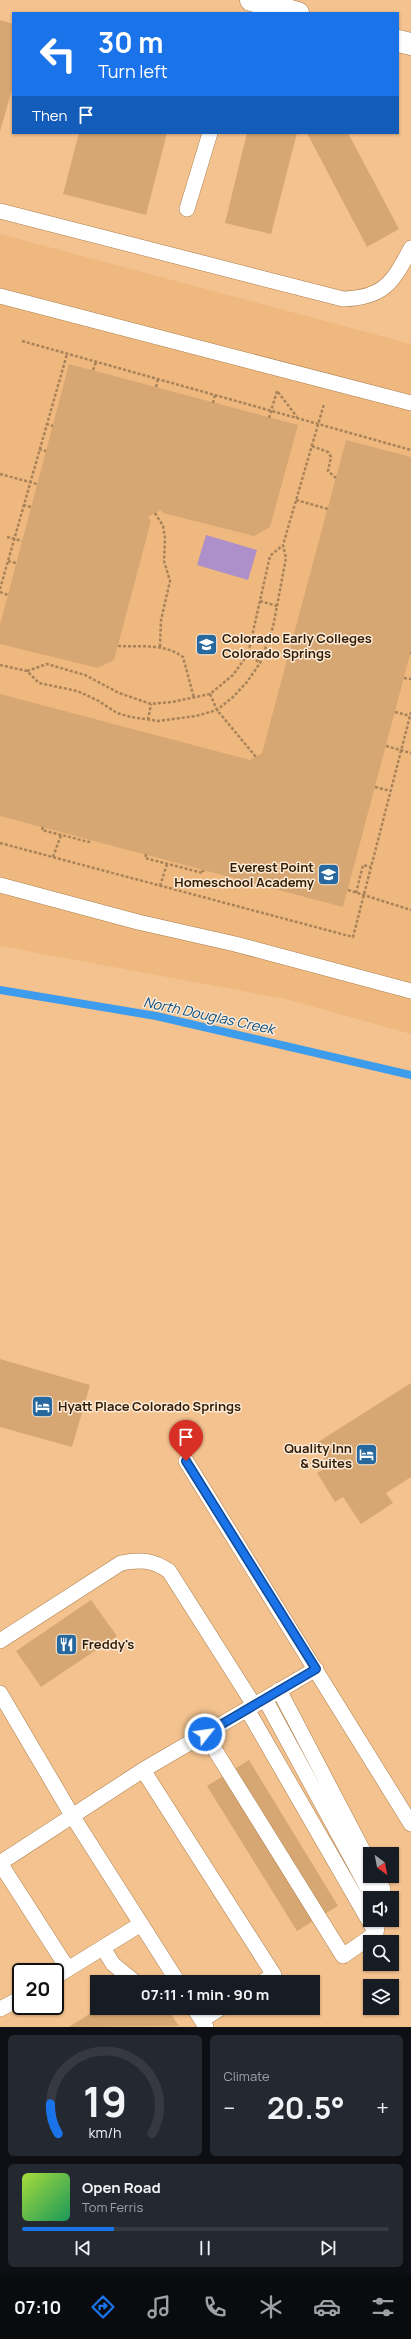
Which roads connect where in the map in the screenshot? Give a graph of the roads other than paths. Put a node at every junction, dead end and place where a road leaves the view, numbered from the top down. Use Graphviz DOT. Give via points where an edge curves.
graph roads {
  1 [pos="251,0"];
  2 [pos="247,12"];
  3 [pos="294,12"];
  4 [pos="399,40"];
  5 [pos="411,44"];
  6 [pos="210,134"];
  7 [pos="187,209"];
  8 [pos="0,211"];
  9 [pos="411,248"];
  10 [pos="0,296"];
  11 [pos="411,403"];
  12 [pos="0,885"];
  13 [pos="411,991"];
  14 [pos="186,1461"];
  15 [pos="0,1641"];
  16 [pos="316,1669"];
  17 [pos="279,1690"];
  18 [pos="0,1693"];
  19 [pos="256,1704"];
  20 [pos="205,1734"];
  21 [pos="144,1770"];
  22 [pos="73,1817"];
  23 [pos="411,1824"];
  24 [pos="363,1851"];
  25 [pos="0,1863"];
  26 [pos="369,1891"];
  27 [pos="363,1900"];
  28 [pos="141,1924"];
  29 [pos="376,1927"];
  30 [pos="103,1948"];
  31 [pos="55,1963"];
  32 [pos="64,1971"];
  33 [pos="127,1975"];
  34 [pos="174,1975"];
  35 [pos="274,1975"];
  36 [pos="12,2003"];
  37 [pos="0,2009"];
  1 -- 2 [label="lane"];
  1 -- 3 [label="main road"];
  4 -- 5 [label="main road"];
  6 -- 7 [label="lane"];
  8 -- 9 [label="lane" via="343,299 364,299 385,287 401,268"];
  10 -- 11 [label="lane"];
  12 -- 13 [label="lane"];
  14 -- 16 [label="lane"];
  15 -- 19 [label="lane" via="121,1563 140,1559 158,1564 169,1572"];
  16 -- 17 [label="lane"];
  16 -- 23 [label="lane"];
  17 -- 19 [label="lane"];
  17 -- 24 [label="lane"];
  18 -- 22 [label="lane"];
  19 -- 20 [label="lane"];
  19 -- 26 [label="lane"];
  19 -- 27 [label="lane"];
  20 -- 21 [label="lane"];
  20 -- 29 [label="lane" via="343,1956"];
  21 -- 22 [label="lane"];
  21 -- 35 [label="lane"];
  22 -- 25 [label="lane"];
  22 -- 28 [label="lane"];
  25 -- 31 [label="lane"];
  28 -- 30 [label="lane"];
  28 -- 34 [label="lane"];
  30 -- 32 [label="lane"];
  30 -- 33 [label="lane" via="114,1964"];
  36 -- 37 [label="lane"];
}
